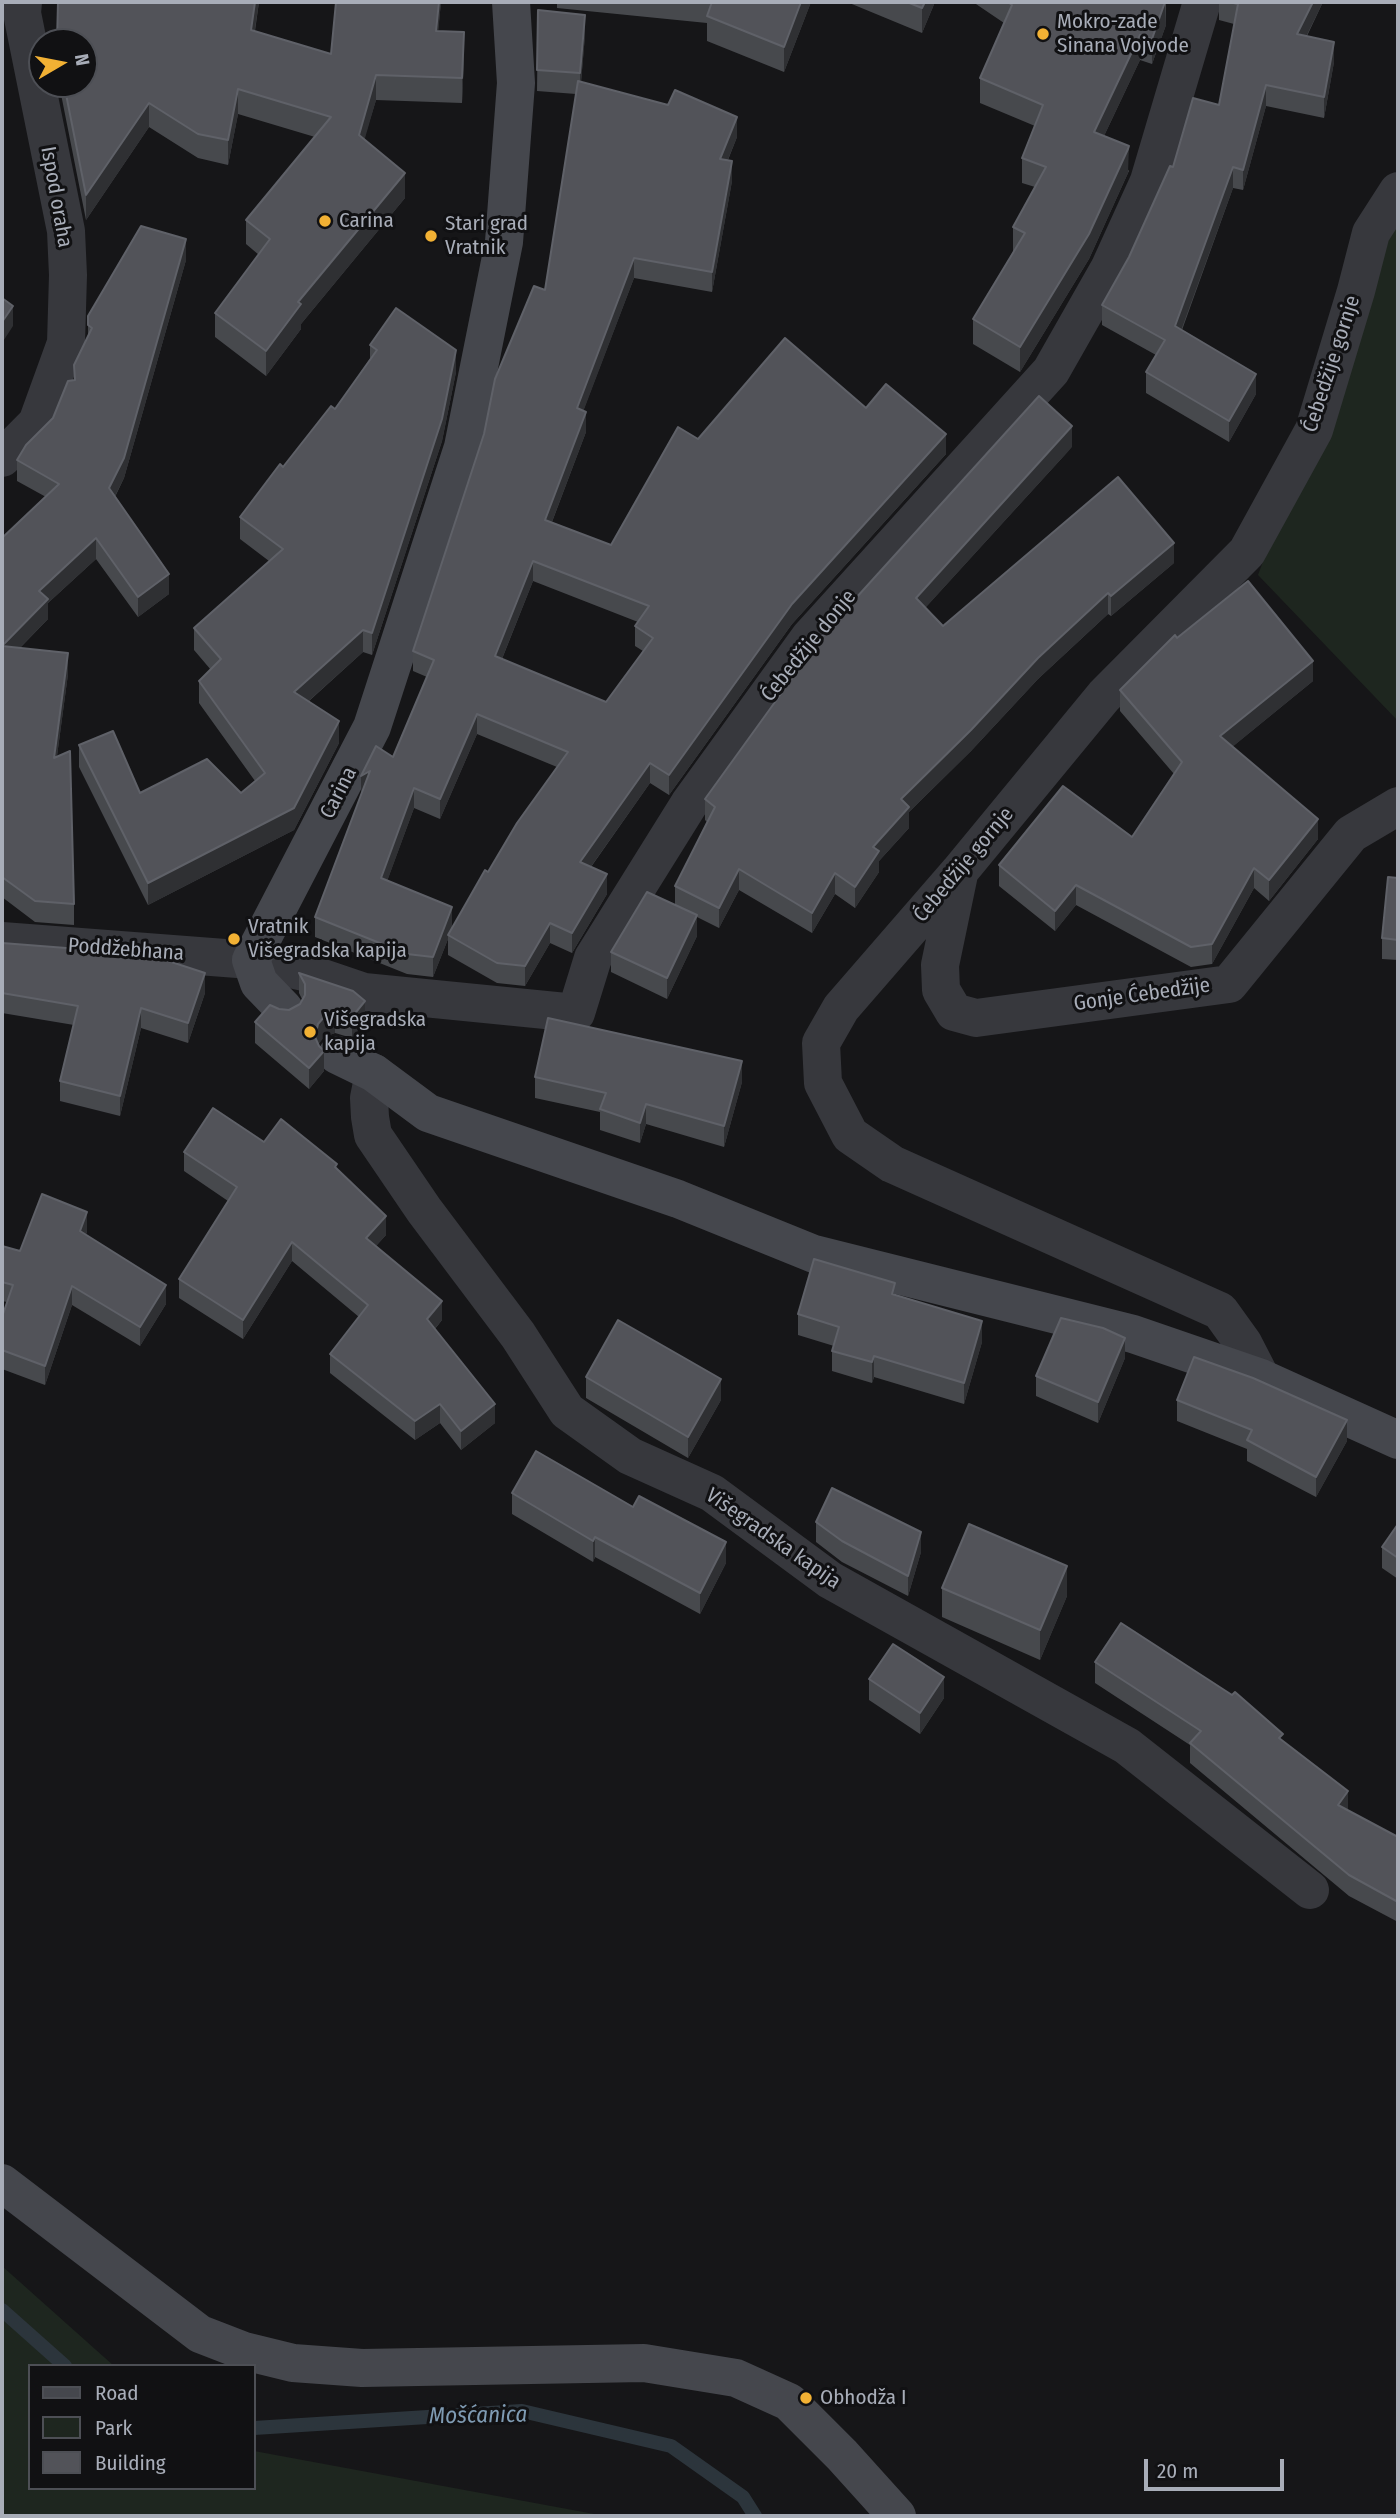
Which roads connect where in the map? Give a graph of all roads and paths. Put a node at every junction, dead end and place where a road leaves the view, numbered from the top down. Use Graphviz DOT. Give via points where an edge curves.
graph roads {
  1 [pos="23,2"];
  2 [pos="511,2"];
  3 [pos="1202,2"];
  4 [pos="1398,191"];
  5 [pos="2,458"];
  6 [pos="1398,806"];
  7 [pos="960,872"];
  8 [pos="2,941"];
  9 [pos="251,960"];
  10 [pos="284,1009"];
  11 [pos="337,1055"];
  12 [pos="374,1073"];
  13 [pos="1261,1378"];
  14 [pos="1398,1440"];
  15 [pos="1310,1890"];
  16 [pos="2,2183"];
  17 [pos="897,2516"];
  1 -- 5 [label="street, Ispod oraha" via="66,231 66,343 37,423"];
  2 -- 9 [label="street, Carina" via="516,83 504,242 460,458 372,727"];
  3 -- 9 [label="street, Ćebedžije donje" via="1149,181 1109,269 1051,371 810,637 689,804 593,958 576,1013 364,992"];
  4 -- 7 [label="street, Ćebedžije gornje" via="1371,233 1314,430 1247,552 1104,696"];
  6 -- 7 [label="street, Gonje Ćebedžije" via="1351,834 1229,984 976,1017 954,1012 941,990 940,965"];
  7 -- 13 [label="street, Ćebedžije gornje" via="841,1008 821,1043 823,1083 850,1135 892,1164 1220,1311"];
  8 -- 9 [label="street, Poddžebhana"];
  9 -- 10 [label="street" via="259,983"];
  11 -- 12 [label="street"];
  12 -- 13 [label="street" via="428,1112 678,1199 814,1254 1133,1334"];
  12 -- 15 [label="street, Višegradska kapija" via="369,1098 373,1135 518,1335 567,1411 630,1456 712,1493 830,1580 1127,1746"];
  13 -- 14 [label="street"];
  16 -- 17 [label="street" via="200,2334 244,2351 293,2363 362,2368 643,2363 736,2378 789,2402"];
}
